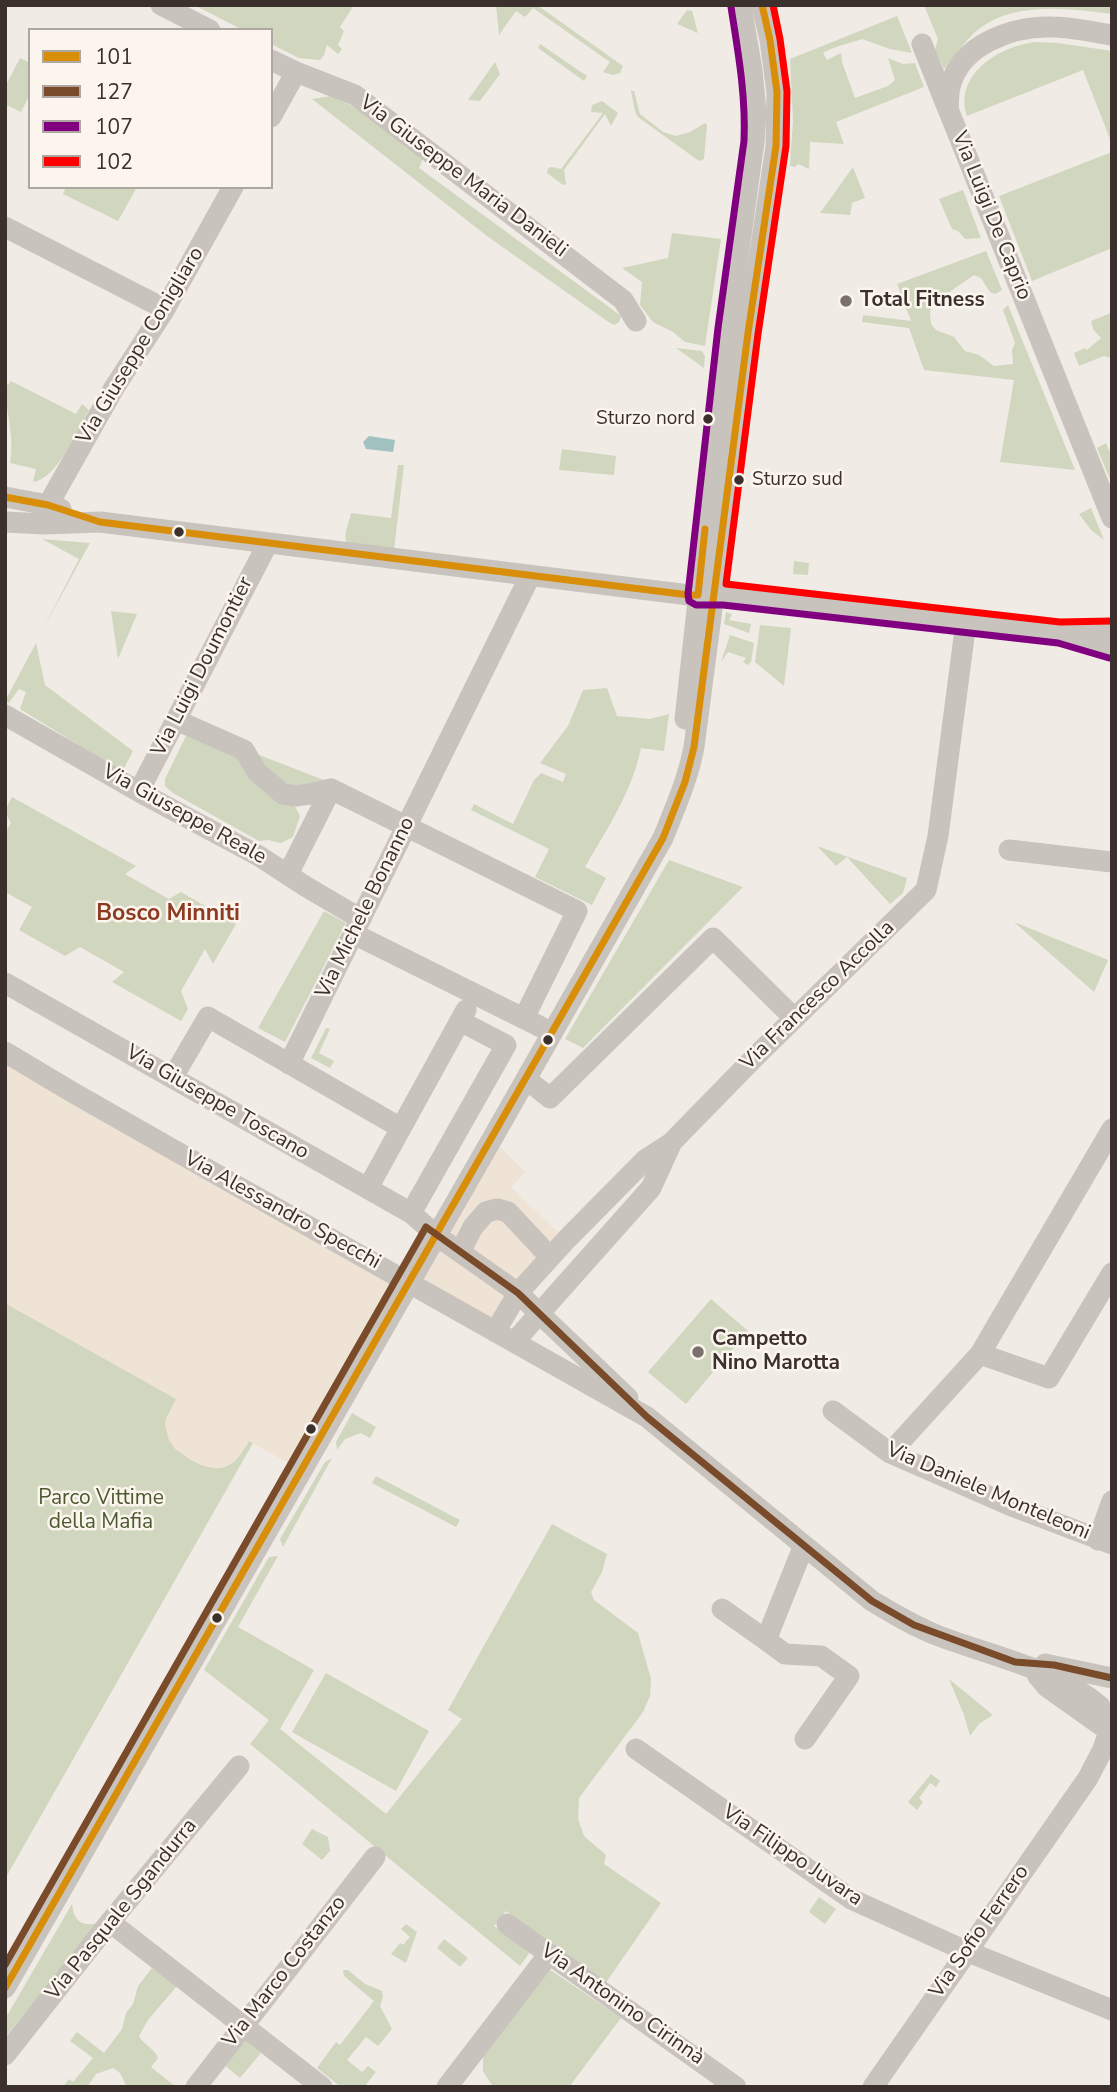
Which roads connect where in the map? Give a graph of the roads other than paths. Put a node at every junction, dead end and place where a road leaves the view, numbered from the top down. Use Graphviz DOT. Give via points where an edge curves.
graph roads {
  1 [pos="161,5"];
  2 [pos="741,5"];
  3 [pos="762,5"];
  4 [pos="206,28"];
  5 [pos="1112,35"];
  6 [pos="922,44"];
  7 [pos="273,61"];
  8 [pos="296,72"];
  9 [pos="948,109"];
  10 [pos="273,113"];
  11 [pos="232,189"];
  12 [pos="5,227"];
  13 [pos="165,309"];
  14 [pos="636,321"];
  15 [pos="7,496"];
  16 [pos="47,514"];
  17 [pos="1112,519"];
  18 [pos="5,522"];
  19 [pos="268,543"];
  20 [pos="530,576"];
  21 [pos="706,594"];
  22 [pos="966,622"];
  23 [pos="1112,631"];
  24 [pos="1060,633"];
  25 [pos="1112,648"];
  26 [pos="5,715"];
  27 [pos="176,720"];
  28 [pos="331,789"];
  29 [pos="139,791"];
  30 [pos="407,826"];
  31 [pos="1009,850"];
  32 [pos="1112,862"];
  33 [pos="288,874"];
  34 [pos="357,926"];
  35 [pos="5,983"];
  36 [pos="475,994"];
  37 [pos="794,1018"];
  38 [pos="460,1021"];
  39 [pos="533,1022"];
  40 [pos="5,1052"];
  41 [pos="289,1064"];
  42 [pos="173,1077"];
  43 [pos="526,1079"];
  44 [pos="401,1128"];
  45 [pos="1112,1129"];
  46 [pos="672,1142"];
  47 [pos="1103,1162"];
  48 [pos="368,1188"];
  49 [pos="425,1225"];
  50 [pos="460,1252"];
  51 [pos="550,1257"];
  52 [pos="1112,1273"];
  53 [pos="403,1280"];
  54 [pos="518,1293"];
  55 [pos="540,1312"];
  56 [pos="495,1332"];
  57 [pos="514,1342"];
  58 [pos="980,1354"];
  59 [pos="833,1411"];
  60 [pos="647,1417"];
  61 [pos="890,1453"];
  62 [pos="1112,1501"];
  63 [pos="1105,1542"];
  64 [pos="804,1545"];
  65 [pos="722,1609"];
  66 [pos="766,1640"];
  67 [pos="1023,1665"];
  68 [pos="1112,1680"];
  69 [pos="1107,1717"];
  70 [pos="805,1739"];
  71 [pos="636,1749"];
  72 [pos="1112,1755"];
  73 [pos="239,1766"];
  74 [pos="1088,1778"];
  75 [pos="375,1857"];
  76 [pos="110,1922"];
  77 [pos="508,1924"];
  78 [pos="967,1951"];
  79 [pos="549,1954"];
  80 [pos="5,1965"];
  81 [pos="5,1988"];
  82 [pos="1112,2010"];
  83 [pos="244,2025"];
  84 [pos="5,2055"];
  85 [pos="196,2087"];
  86 [pos="322,2087"];
  87 [pos="447,2087"];
  88 [pos="736,2087"];
  89 [pos="873,2087"];
  1 -- 4 [label="street"];
  2 -- 21 [label="street" via="756,111 728,329"];
  3 -- 21 [label="street" via="777,92 776,145"];
  5 -- 9 [label="street, Via Luigi De Caprio" via="1055,26 995,38 960,65 950,85"];
  6 -- 9 [label="street"];
  7 -- 8 [label="street, Via Giuseppe Maria Danieli"];
  8 -- 10 [label="street"];
  8 -- 14 [label="street, Via Giuseppe Maria Danieli" via="355,95 623,300"];
  9 -- 17 [label="street, Via Luigi De Caprio"];
  11 -- 13 [label="street, Via Giuseppe Conigliaro"];
  12 -- 13 [label="street"];
  13 -- 16 [label="street, Via Giuseppe Conigliaro" via="114,388"];
  15 -- 16 [label="street"];
  16 -- 18 [label="street"];
  16 -- 19 [label="street"];
  19 -- 20 [label="street"];
  19 -- 27 [label="street, Via Luigi Doumontier"];
  20 -- 21 [label="street"];
  20 -- 30 [label="street, Via Michele Bonanno"];
  21 -- 22 [label="street"];
  21 -- 39 [label="street" via="682,744 667,797 651,833"];
  21 -- 43 [label="street" via="694,747 678,803 663,838"];
  22 -- 24 [label="street"];
  22 -- 37 [label="street, Via Francesco Accolla" via="939,836 926,890"];
  23 -- 24 [label="street"];
  24 -- 25 [label="street"];
  26 -- 29 [label="street, Via Giuseppe Reale"];
  27 -- 28 [label="street" via="244,750 257,772 283,794"];
  27 -- 29 [label="street, Via Luigi Doumontier"];
  28 -- 30 [label="street"];
  28 -- 33 [label="street"];
  29 -- 33 [label="street, Via Giuseppe Reale"];
  30 -- 34 [label="street, Via Michele Bonanno"];
  30 -- 39 [label="street" via="577,911"];
  31 -- 32 [label="street"];
  33 -- 34 [label="street, Via Giuseppe Reale"];
  34 -- 36 [label="street, Via Giuseppe Reale"];
  34 -- 41 [label="street, Via Michele Bonanno"];
  35 -- 42 [label="street, Via Giuseppe Toscano"];
  36 -- 38 [label="street"];
  36 -- 39 [label="street, Via Giuseppe Reale"];
  37 -- 43 [label="street" via="713,937 550,1098"];
  37 -- 46 [label="street, Via Francesco Accolla"];
  38 -- 44 [label="street"];
  38 -- 49 [label="street" via="506,1045"];
  39 -- 49 [label="street"];
  40 -- 53 [label="street, Via Alessandro Specchi"];
  41 -- 42 [label="street" via="208,1017"];
  41 -- 44 [label="street"];
  42 -- 48 [label="street, Via Giuseppe Toscano"];
  43 -- 49 [label="street"];
  44 -- 48 [label="street"];
  45 -- 47 [label="street"];
  46 -- 51 [label="street" via="646,1159"];
  46 -- 55 [label="street, Via Francesco Accolla" via="651,1188"];
  47 -- 58 [label="street"];
  48 -- 49 [label="street, Via Giuseppe Toscano"];
  49 -- 50 [label="street, Via Giuseppe Toscano"];
  49 -- 53 [label="street"];
  50 -- 51 [label="street" via="473,1227 486,1212 497,1209 508,1212"];
  50 -- 54 [label="street, Via Giuseppe Toscano"];
  51 -- 54 [label="street"];
  52 -- 58 [label="street" via="1049,1378"];
  53 -- 56 [label="street, Via Alessandro Specchi"];
  53 -- 80 [label="street"];
  53 -- 81 [label="street"];
  54 -- 55 [label="street, Via Giuseppe Toscano"];
  54 -- 56 [label="street"];
  55 -- 57 [label="street, Via Francesco Accolla"];
  55 -- 60 [label="street, Via Giuseppe Toscano"];
  56 -- 57 [label="street, Via Alessandro Specchi"];
  57 -- 60 [label="street, Via Alessandro Specchi"];
  58 -- 61 [label="street"];
  59 -- 61 [label="street, Via Daniele Monteleoni"];
  60 -- 64 [label="street, Via Alessandro Specchi"];
  61 -- 63 [label="street, Via Daniele Monteleoni"];
  62 -- 63 [label="street"];
  64 -- 66 [label="street"];
  64 -- 67 [label="street, Via Alessandro Specchi" via="872,1601 914,1625"];
  65 -- 66 [label="street"];
  66 -- 70 [label="street" via="785,1654 821,1656 849,1676"];
  67 -- 68 [label="street, Via Alessandro Specchi" via="1054,1665"];
  67 -- 69 [label="street" via="1046,1687"];
  68 -- 69 [label="street" via="1100,1693"];
  69 -- 74 [label="street" via="1103,1749"];
  71 -- 78 [label="street, Via Filippo Juvara" via="851,1899"];
  72 -- 74 [label="street"];
  73 -- 76 [label="street, Via Pasquale Sgandurra"];
  74 -- 78 [label="street, Via Sofio Ferrero"];
  75 -- 83 [label="street, Via Marco Costanzo"];
  76 -- 83 [label="street"];
  76 -- 84 [label="street, Via Pasquale Sgandurra"];
  77 -- 79 [label="street, Via Antonino Cirinnà"];
  78 -- 82 [label="street, Via Filippo Juvara"];
  78 -- 89 [label="street, Via Sofio Ferrero"];
  79 -- 87 [label="street"];
  79 -- 88 [label="street, Via Antonino Cirinnà"];
  83 -- 85 [label="street, Via Marco Costanzo"];
  83 -- 86 [label="street"];
}
